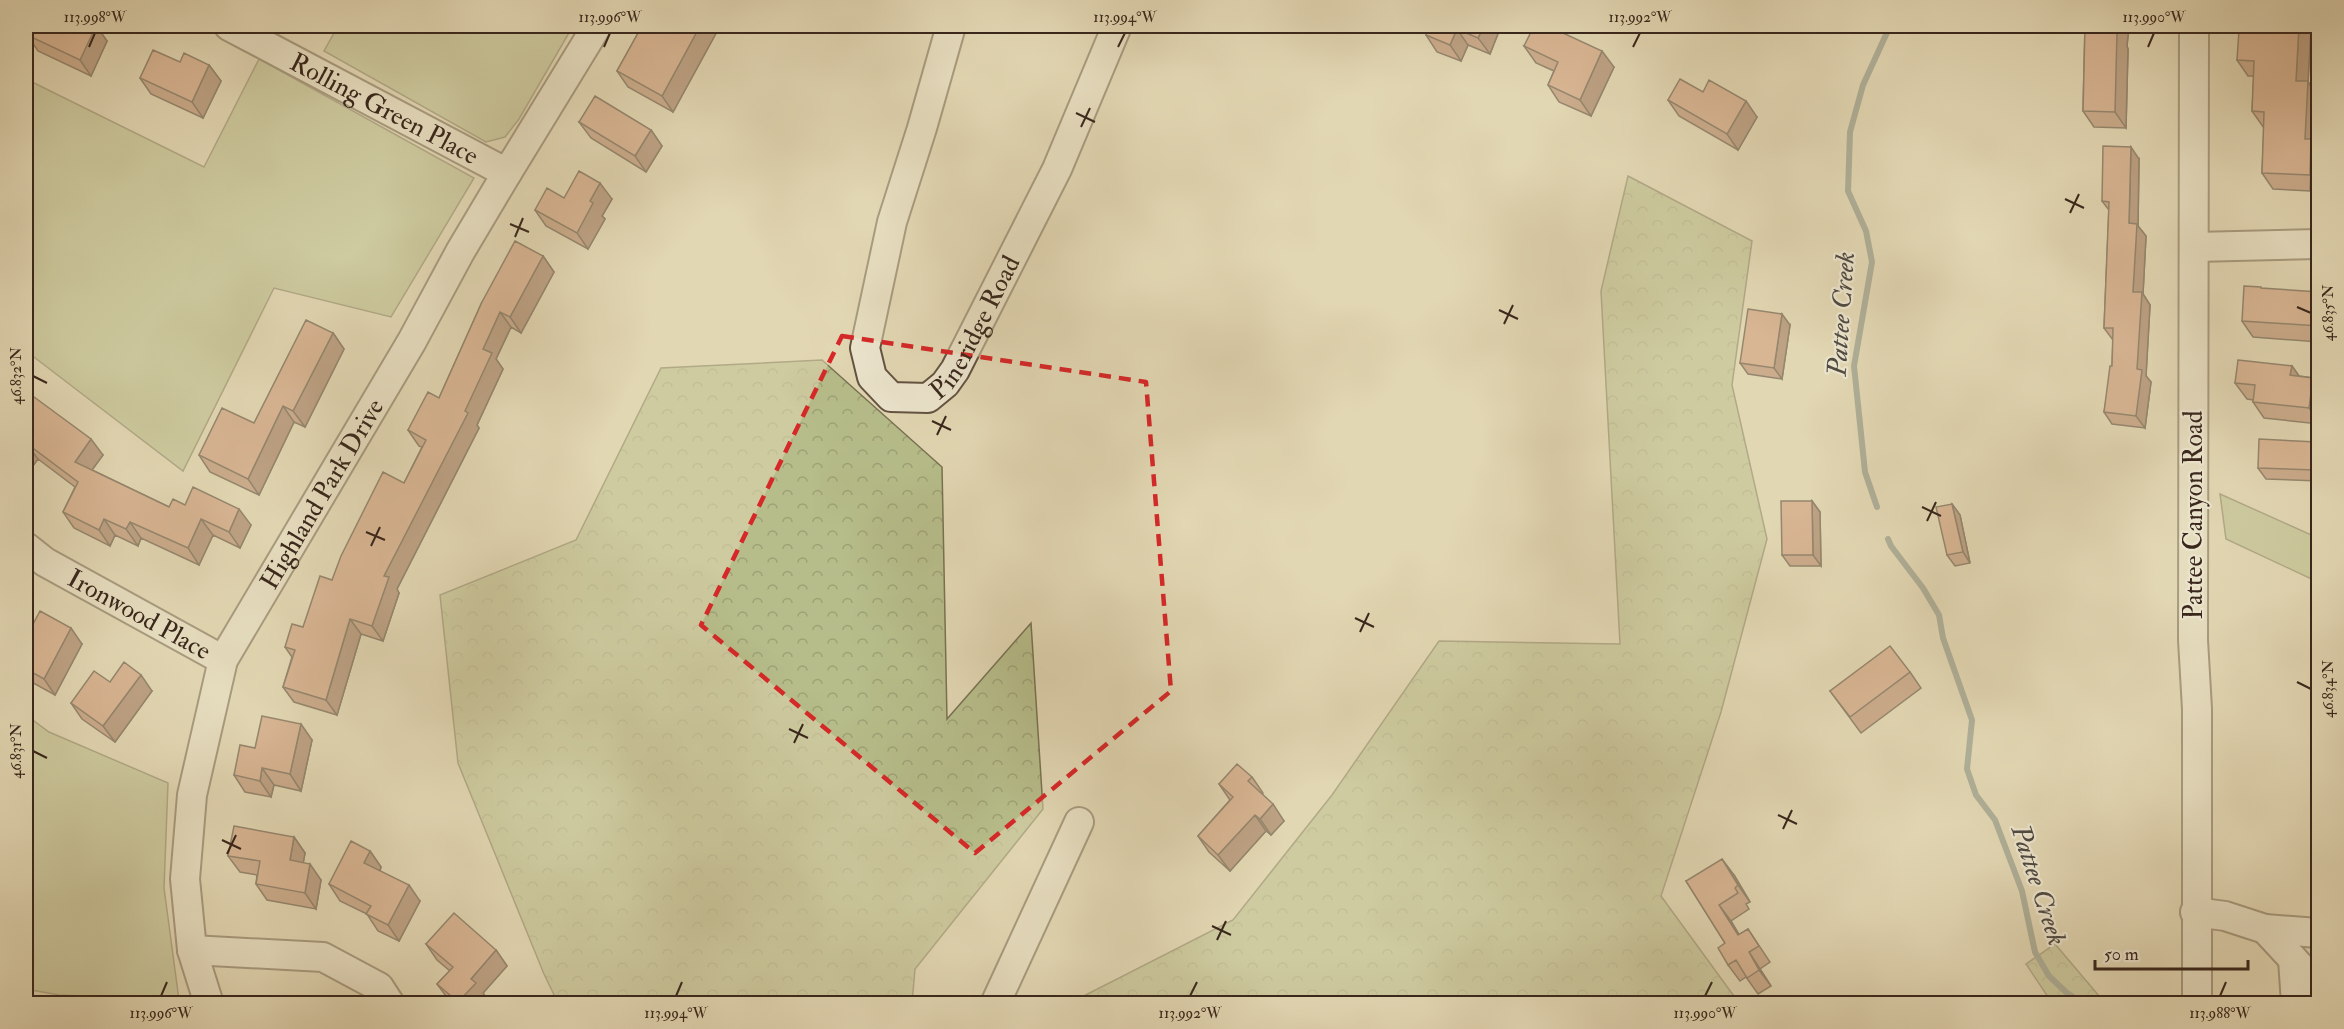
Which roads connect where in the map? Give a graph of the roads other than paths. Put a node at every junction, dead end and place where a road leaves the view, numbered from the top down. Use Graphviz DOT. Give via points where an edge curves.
graph roads {
  1 [pos="229,26"];
  2 [pos="597,26"];
  3 [pos="951,26"];
  4 [pos="1116,26"];
  5 [pos="2194,26"];
  6 [pos="507,173"];
  7 [pos="2319,244"];
  8 [pos="2195,246"];
  9 [pos="26,547"];
  10 [pos="223,660"];
  11 [pos="1079,822"];
  12 [pos="2195,912"];
  13 [pos="2265,929"];
  14 [pos="2319,933"];
  15 [pos="192,950"];
  16 [pos="2293,959"];
  17 [pos="2319,986"];
  18 [pos="209,1004"];
  19 [pos="390,1004"];
  20 [pos="995,1004"];
  21 [pos="2197,1004"];
  22 [pos="2296,1004"];
  1 -- 6 [label="street, Rolling Green Place"];
  2 -- 6 [label="street, Highland Park Drive"];
  3 -- 4 [label="street, Pineridge Road" via="892,222 865,348 872,377 891,397 928,398 955,370 1057,169"];
  5 -- 8 [label="street, Pattee Canyon Road"];
  6 -- 10 [label="street, Highland Park Drive"];
  7 -- 8 [label="street"];
  8 -- 12 [label="street, Pattee Canyon Road"];
  9 -- 10 [label="street, Ironwood Place" via="45,562"];
  10 -- 15 [label="street, Highland Park Drive" via="192,795 185,879"];
  11 -- 20 [label="street"];
  12 -- 13 [label="street" via="2226,916"];
  12 -- 21 [label="street, Pattee Canyon Road"];
  13 -- 14 [label="street"];
  13 -- 16 [label="street"];
  15 -- 18 [label="street, Highland Park Drive"];
  15 -- 19 [label="street" via="323,957 379,987"];
  16 -- 17 [label="street"];
  16 -- 22 [label="street"];
}
